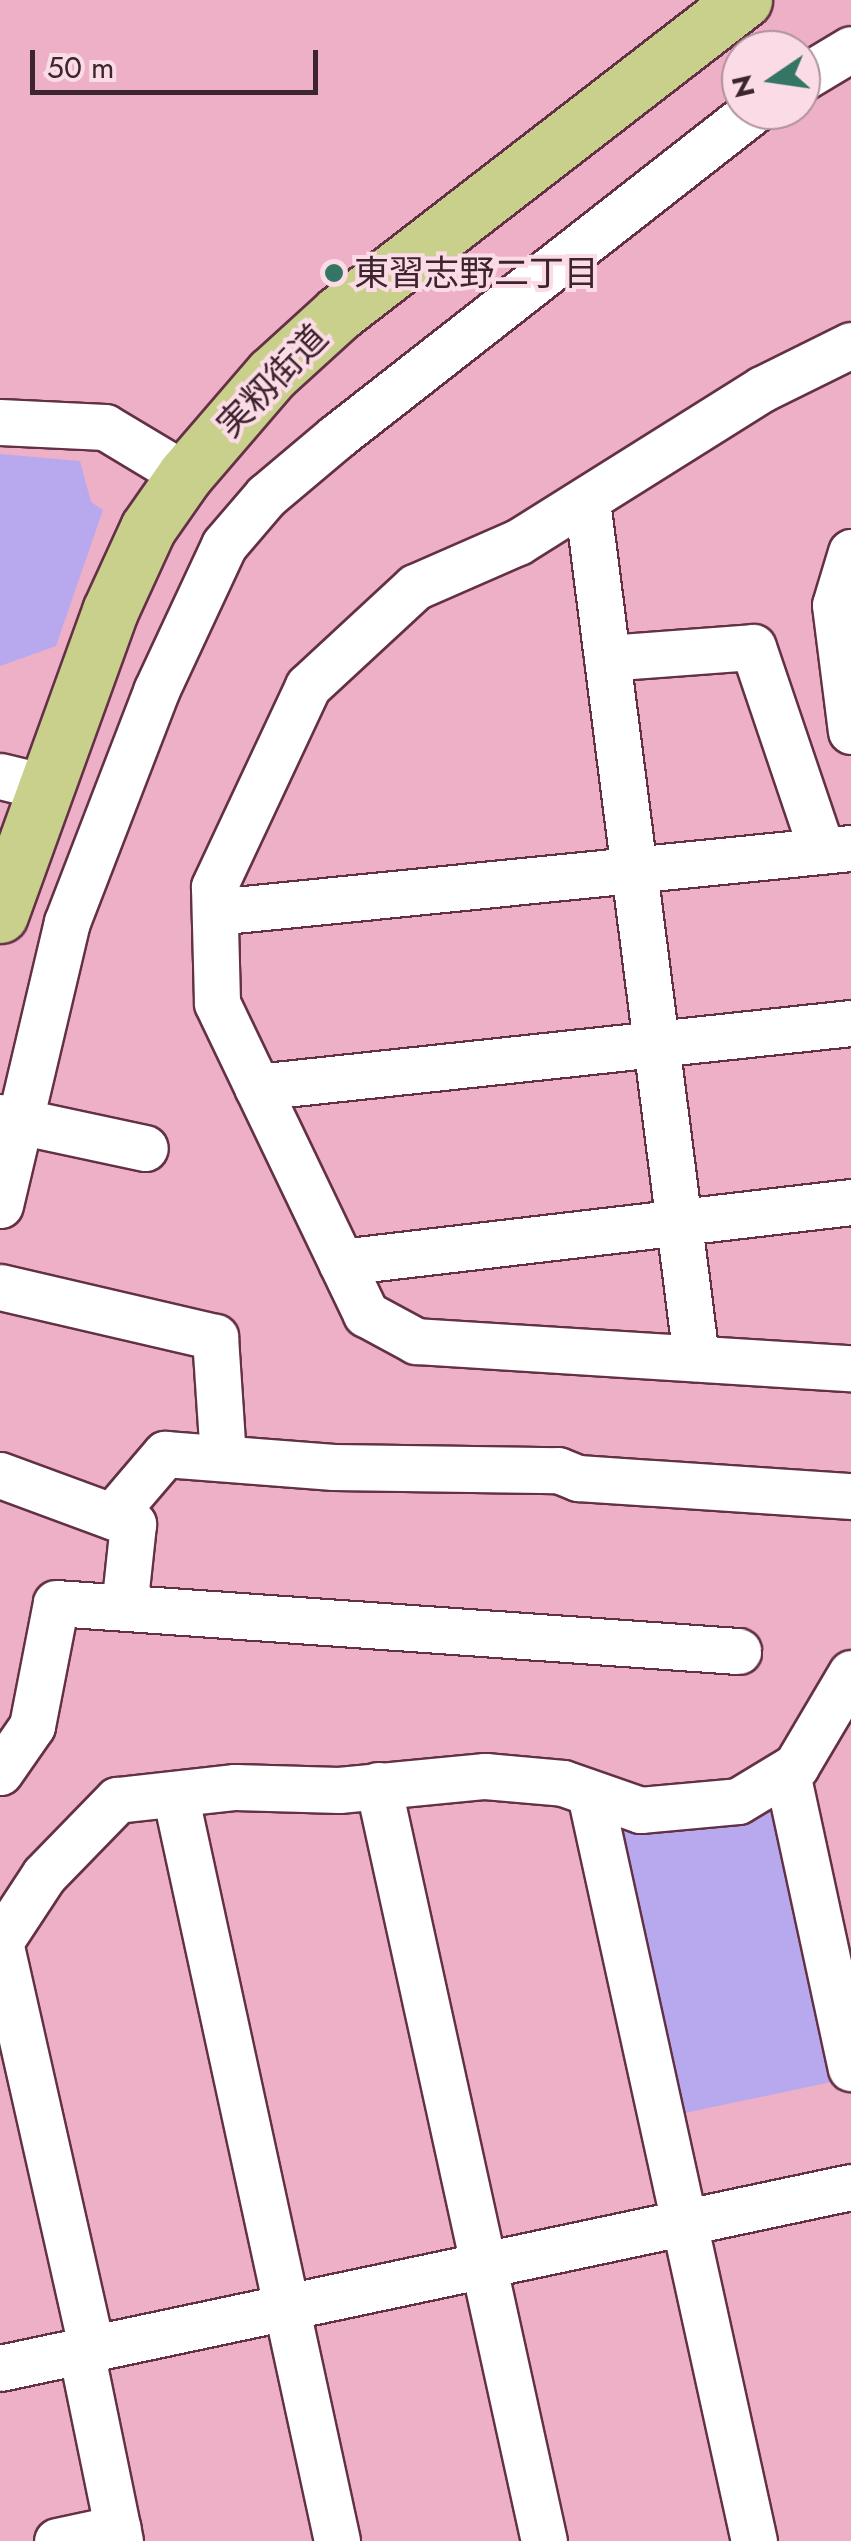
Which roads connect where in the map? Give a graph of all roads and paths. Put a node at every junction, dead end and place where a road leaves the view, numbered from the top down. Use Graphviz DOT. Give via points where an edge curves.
graph roads {
  1 [pos="744,0"];
  2 [pos="851,50"];
  3 [pos="821,67"];
  4 [pos="729,130"];
  5 [pos="851,345"];
  6 [pos="0,422"];
  7 [pos="185,474"];
  8 [pos="587,502"];
  9 [pos="851,552"];
  10 [pos="607,658"];
  11 [pos="851,731"];
  12 [pos="22,781"];
  13 [pos="836,849"];
  14 [pos="634,869"];
  15 [pos="215,912"];
  16 [pos="0,915"];
  17 [pos="851,1023"];
  18 [pos="656,1044"];
  19 [pos="257,1087"];
  20 [pos="8,1118"];
  21 [pos="145,1148"];
  22 [pos="851,1202"];
  23 [pos="0,1205"];
  24 [pos="678,1222"];
  25 [pos="341,1262"];
  26 [pos="0,1288"];
  27 [pos="696,1358"];
  28 [pos="851,1368"];
  29 [pos="223,1458"];
  30 [pos="0,1475"];
  31 [pos="851,1496"];
  32 [pos="112,1516"];
  33 [pos="124,1608"];
  34 [pos="738,1651"];
  35 [pos="851,1673"];
  36 [pos="0,1772"];
  37 [pos="787,1773"];
  38 [pos="378,1785"];
  39 [pos="175,1794"];
  40 [pos="590,1794"];
  41 [pos="0,1942"];
  42 [pos="842,1981"];
  43 [pos="851,2068"];
  44 [pos="851,2187"];
  45 [pos="684,2223"];
  46 [pos="484,2266"];
  47 [pos="286,2308"];
  48 [pos="86,2350"];
  49 [pos="0,2368"];
  50 [pos="119,2535"];
  51 [pos="58,2541"];
  52 [pos="337,2541"];
  53 [pos="544,2541"];
  54 [pos="754,2541"];
  1 -- 7 [label="main road, 実籾街道" via="339,313 272,374"];
  2 -- 3 [label="street"];
  4 -- 20 [label="street" via="336,438 238,525 209,570 156,691 67,922"];
  5 -- 8 [label="street" via="762,390"];
  6 -- 7 [label="street" via="105,427"];
  7 -- 12 [label="main road, 実籾街道" via="148,528"];
  8 -- 10 [label="street"];
  8 -- 15 [label="street" via="518,542 415,587 308,686 214,886"];
  9 -- 11 [label="street" via="835,605"];
  10 -- 13 [label="street" via="753,647"];
  10 -- 14 [label="street"];
  12 -- 16 [label="main road, 実籾街道"];
  13 -- 14 [label="street"];
  14 -- 15 [label="street"];
  14 -- 18 [label="street"];
  15 -- 19 [label="street" via="218,1003"];
  17 -- 18 [label="street"];
  18 -- 19 [label="street"];
  18 -- 24 [label="street"];
  19 -- 25 [label="street"];
  20 -- 21 [label="street"];
  20 -- 23 [label="street"];
  22 -- 24 [label="street"];
  24 -- 25 [label="street"];
  24 -- 27 [label="street"];
  25 -- 27 [label="street" via="366,1314 416,1340"];
  26 -- 29 [label="street" via="214,1337"];
  27 -- 28 [label="street"];
  29 -- 31 [label="street" via="558,1470 578,1478"];
  29 -- 32 [label="street" via="165,1454"];
  30 -- 32 [label="street"];
  32 -- 33 [label="street" via="133,1524"];
  33 -- 34 [label="street"];
  33 -- 36 [label="street" via="56,1603 32,1726"];
  35 -- 37 [label="street" via="808,1750"];
  37 -- 40 [label="street" via="738,1801 640,1810"];
  37 -- 42 [label="street"];
  38 -- 39 [label="street"];
  38 -- 40 [label="street" via="484,1776 563,1783"];
  38 -- 46 [label="street"];
  39 -- 41 [label="street" via="117,1800 44,1875"];
  39 -- 47 [label="street"];
  40 -- 45 [label="street"];
  41 -- 48 [label="street"];
  42 -- 43 [label="street"];
  44 -- 45 [label="street"];
  45 -- 46 [label="street"];
  45 -- 54 [label="street"];
  46 -- 47 [label="street"];
  46 -- 53 [label="street"];
  47 -- 48 [label="street"];
  47 -- 52 [label="street"];
  48 -- 49 [label="street"];
  48 -- 50 [label="street"];
  50 -- 51 [label="street"];
}
